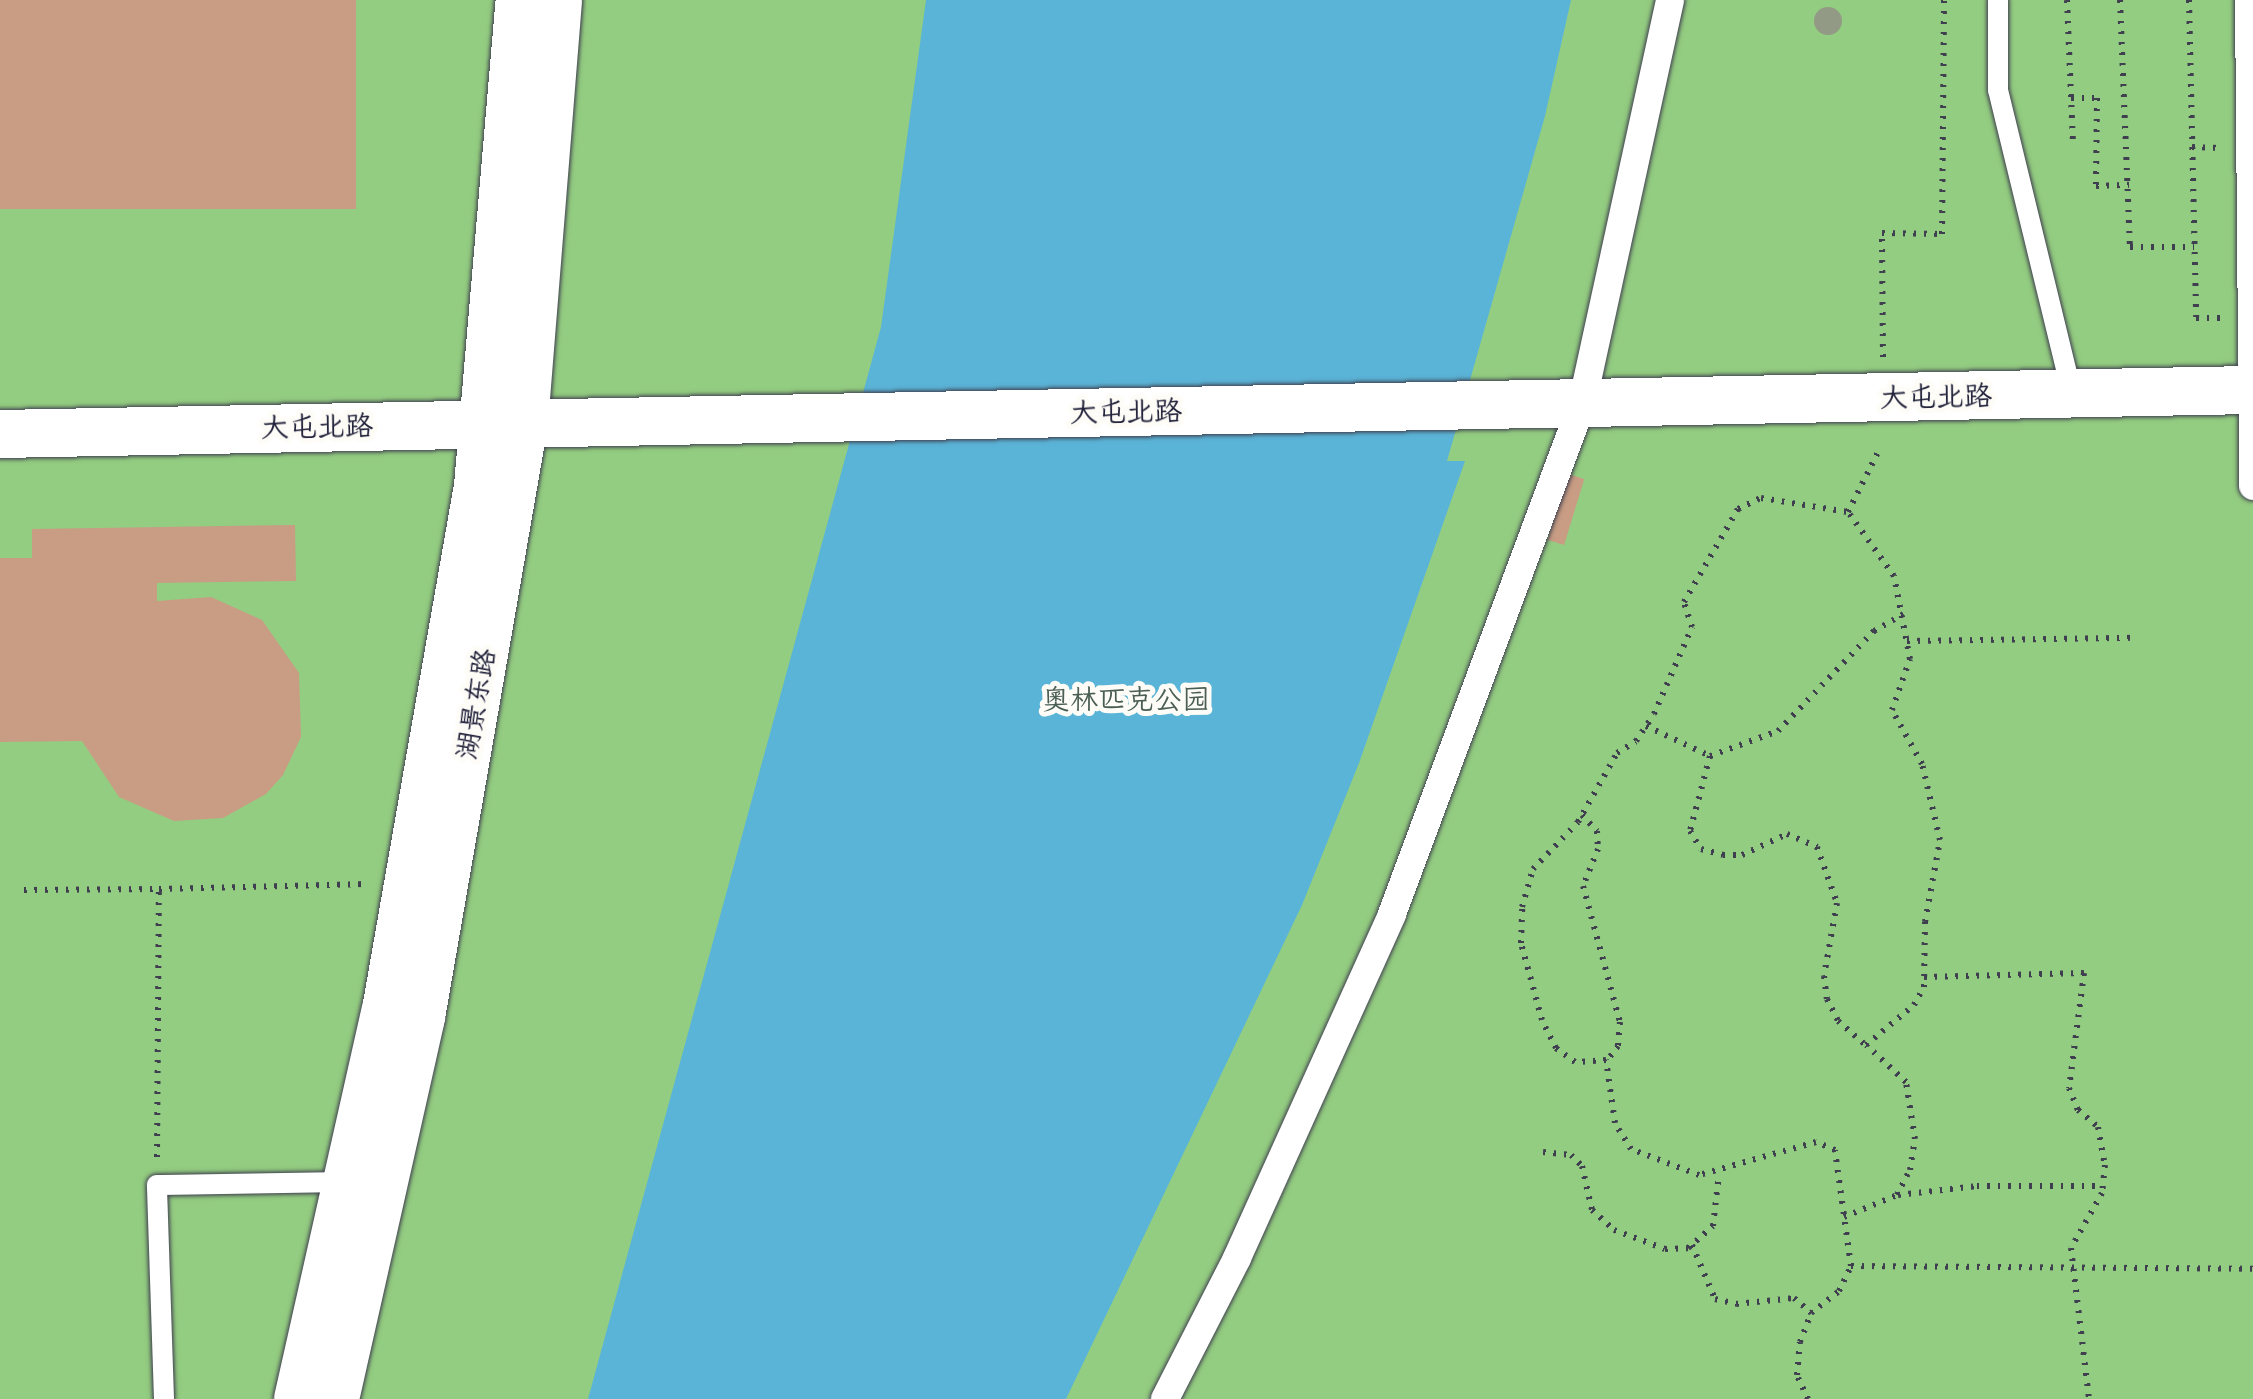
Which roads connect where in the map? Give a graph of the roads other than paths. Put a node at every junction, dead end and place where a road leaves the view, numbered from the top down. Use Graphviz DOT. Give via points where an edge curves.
graph roads {
  1 [pos="520,0"];
  2 [pos="558,0"];
  3 [pos="1670,0"];
  4 [pos="1998,0"];
  5 [pos="2248,0"];
  6 [pos="2251,318"];
  7 [pos="2252,390"];
  8 [pos="2072,394"];
  9 [pos="1582,404"];
  10 [pos="504,423"];
  11 [pos="0,434"];
  12 [pos="2253,486"];
  13 [pos="351,1182"];
  14 [pos="164,1399"];
  15 [pos="298,1399"];
  16 [pos="336,1399"];
  17 [pos="1165,1399"];
  1 -- 10 [label="street, 湖景东路"];
  2 -- 10 [label="street, 湖景东路"];
  3 -- 9 [label="street"];
  4 -- 8 [label="lane" via="1998,90"];
  5 -- 6 [label="street"];
  6 -- 7 [label="street"];
  7 -- 8 [label="street, 大屯北路"];
  7 -- 12 [label="street"];
  8 -- 9 [label="street, 大屯北路"];
  9 -- 10 [label="street, 大屯北路"];
  9 -- 17 [label="street" via="1392,914 1237,1258"];
  10 -- 11 [label="street, 大屯北路"];
  10 -- 13 [label="street, 湖景东路"];
  10 -- 16 [label="street, 湖景东路" via="421,1017"];
  13 -- 14 [label="lane" via="157,1186"];
  13 -- 15 [label="street, 湖景东路"];
}
